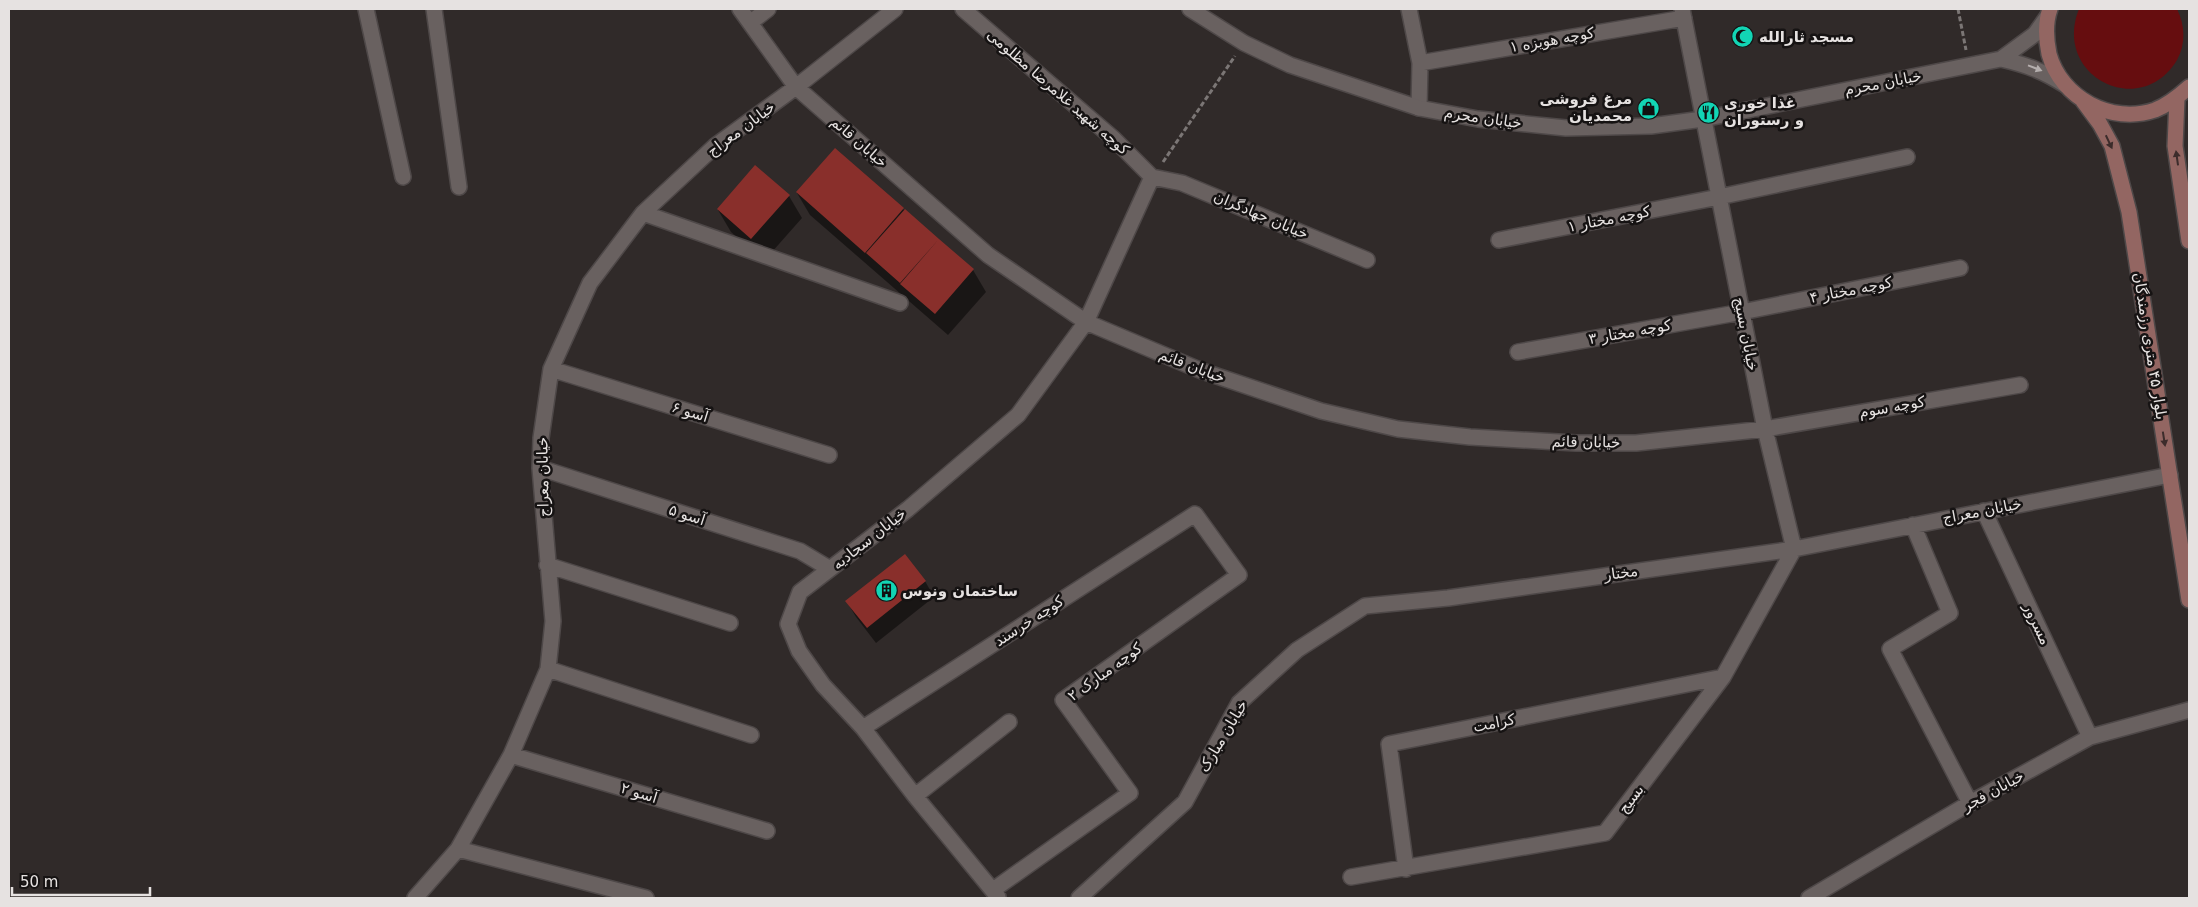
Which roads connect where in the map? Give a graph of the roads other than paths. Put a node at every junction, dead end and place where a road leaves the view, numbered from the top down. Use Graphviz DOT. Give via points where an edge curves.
graph roads {
  1 [pos="366,9"];
  2 [pos="434,9"];
  3 [pos="740,9"];
  4 [pos="768,9"];
  5 [pos="895,9"];
  6 [pos="963,9"];
  7 [pos="1190,9"];
  8 [pos="1410,9"];
  9 [pos="1683,13"];
  10 [pos="2049,13"];
  11 [pos="750,23"];
  12 [pos="2001,59"];
  13 [pos="1420,63"];
  14 [pos="2065,85"];
  15 [pos="2189,86"];
  16 [pos="796,87"];
  17 [pos="2177,99"];
  18 [pos="2083,101"];
  19 [pos="1419,108"];
  20 [pos="1702,119"];
  21 [pos="1907,157"];
  22 [pos="402,177"];
  23 [pos="1152,177"];
  24 [pos="459,188"];
  25 [pos="1719,197"];
  26 [pos="642,213"];
  27 [pos="1499,240"];
  28 [pos="2189,241"];
  29 [pos="1367,260"];
  30 [pos="1960,268"];
  31 [pos="900,303"];
  32 [pos="1742,312"];
  33 [pos="1086,322"];
  34 [pos="1518,352"];
  35 [pos="551,369"];
  36 [pos="2020,385"];
  37 [pos="1765,428"];
  38 [pos="828,455"];
  39 [pos="540,468"];
  40 [pos="2170,475"];
  41 [pos="1984,511"];
  42 [pos="1195,514"];
  43 [pos="1914,525"];
  44 [pos="1794,549"];
  45 [pos="547,564"];
  46 [pos="830,569"];
  47 [pos="1448,598"];
  48 [pos="2189,600"];
  49 [pos="730,622"];
  50 [pos="548,669"];
  51 [pos="1723,678"];
  52 [pos="2189,710"];
  53 [pos="1009,722"];
  54 [pos="863,728"];
  55 [pos="751,735"];
  56 [pos="2090,737"];
  57 [pos="511,754"];
  58 [pos="914,796"];
  59 [pos="1970,804"];
  60 [pos="768,831"];
  61 [pos="458,849"];
  62 [pos="1406,869"];
  63 [pos="1351,877"];
  64 [pos="996,894"];
  65 [pos="416,898"];
  66 [pos="646,898"];
  67 [pos="1079,898"];
  68 [pos="1809,898"];
  1 -- 22 [label="street"];
  2 -- 24 [label="street"];
  3 -- 11 [label="street, خیابان قائم"];
  4 -- 11 [label="street"];
  5 -- 16 [label="street, خیابان معراج"];
  6 -- 23 [label="street, کوچه شهید غلامرضا مظلومی" via="1093,120"];
  7 -- 19 [label="street, خیابان محرم" via="1244,43 1290,65"];
  8 -- 13 [label="street"];
  9 -- 13 [label="street, کوچه هویزه ۱"];
  9 -- 20 [label="street, خیابان بسیج"];
  10 -- 12 [label="street" via="2035,34"];
  10 -- 14 [label="main road" via="2046,41 2052,64"];
  11 -- 16 [label="street, خیابان قائم"];
  12 -- 14 [label="street, one-way" via="2045,72"];
  12 -- 20 [label="street, خیابان محرم"];
  13 -- 19 [label="street"];
  14 -- 18 [label="main road"];
  15 -- 17 [label="main road"];
  16 -- 26 [label="street, خیابان معراج" via="715,146"];
  16 -- 33 [label="street, خیابان قائم" via="988,255"];
  17 -- 18 [label="main road" via="2155,110 2130,114 2106,112"];
  28 -- 17 [label="main road, one-way" via="2175,146"];
  18 -- 40 [label="main road, بلوار ۴۵ متری رزمندگان, one-way" via="2112,146 2130,212"];
  19 -- 20 [label="street, خیابان محرم" via="1478,119 1566,128 1651,126"];
  20 -- 25 [label="street, خیابان بسیج"];
  21 -- 25 [label="street, کوچه مختار ۱"];
  23 -- 29 [label="street, خیابان جهادگران" via="1182,183"];
  23 -- 33 [label="street, خیابان سجادیه"];
  25 -- 27 [label="street, کوچه مختار ۱"];
  25 -- 32 [label="street, خیابان بسیج"];
  26 -- 31 [label="street"];
  26 -- 35 [label="street, خیابان معراج" via="590,283"];
  30 -- 32 [label="street, کوچه مختار ۴"];
  32 -- 34 [label="street, کوچه مختار ۳"];
  32 -- 37 [label="street, خیابان بسیج"];
  33 -- 37 [label="street, خیابان قائم" via="1202,371 1321,411 1398,429 1576,443 1636,443"];
  33 -- 46 [label="street, خیابان سجادیه" via="1018,415 953,472"];
  35 -- 38 [label="street, آسو ۶"];
  35 -- 39 [label="street, خیابان معراج"];
  36 -- 37 [label="street, کوچه سوم"];
  37 -- 44 [label="street, خیابان بسیج"];
  39 -- 45 [label="street, خیابان معراج"];
  39 -- 46 [label="street, آسو ۵" via="800,551"];
  40 -- 41 [label="street, خیابان معراج"];
  40 -- 48 [label="main road, بلوار ۴۵ متری رزمندگان"];
  41 -- 43 [label="street, خیابان معراج"];
  41 -- 56 [label="street, مسرور"];
  42 -- 54 [label="street, کوچه خرسند"];
  42 -- 64 [label="street, کوچه مبارک ۲" via="1240,575 1063,700 1130,793"];
  43 -- 44 [label="street, خیابان معراج"];
  43 -- 59 [label="street" via="1950,613 1890,649"];
  44 -- 47 [label="street, مختار"];
  44 -- 51 [label="street, بسیج"];
  45 -- 49 [label="street"];
  45 -- 50 [label="street, خیابان معراج" via="553,621"];
  46 -- 54 [label="street, خیابان سجادیه" via="800,592 788,624 799,652"];
  47 -- 67 [label="street, خیابان مبارک" via="1365,606 1296,650 1239,703 1185,802"];
  50 -- 55 [label="street"];
  50 -- 57 [label="street, خیابان معراج"];
  51 -- 62 [label="street, بسیج" via="1605,833"];
  51 -- 62 [label="street, کرامت" via="1389,744"];
  52 -- 56 [label="street, خیابان فجر"];
  53 -- 58 [label="street"];
  54 -- 58 [label="street, خیابان سجادیه"];
  56 -- 59 [label="street, خیابان فجر"];
  57 -- 60 [label="street, آسو ۲"];
  57 -- 61 [label="street, خیابان معراج"];
  58 -- 64 [label="street, خیابان سجادیه"];
  59 -- 68 [label="street, خیابان فجر"];
  61 -- 65 [label="street, خیابان معراج"];
  61 -- 66 [label="street"];
  62 -- 63 [label="street, بسیج"];
}
